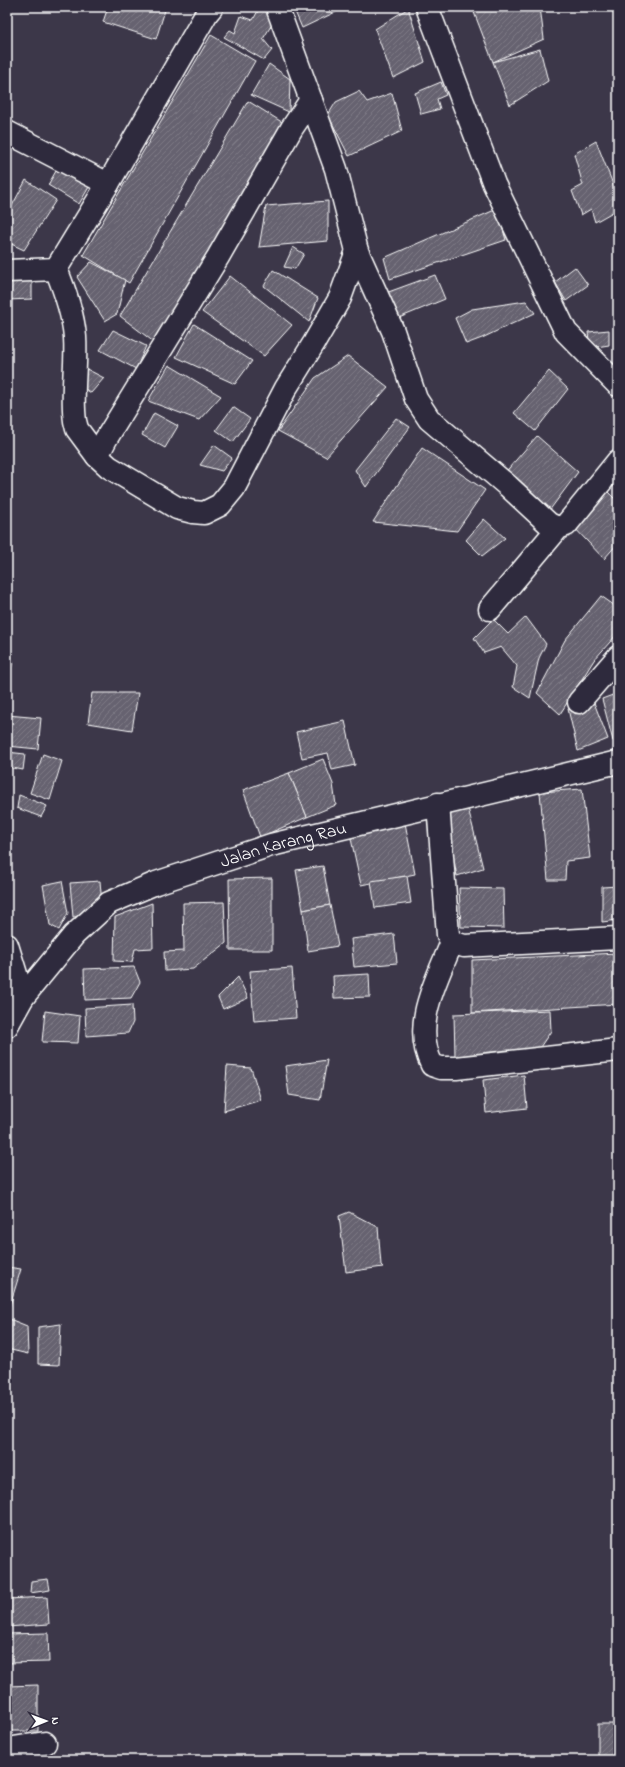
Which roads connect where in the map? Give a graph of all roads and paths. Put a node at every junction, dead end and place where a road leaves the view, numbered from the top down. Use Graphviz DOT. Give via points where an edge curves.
graph roads {
  1 [pos="212,7"];
  2 [pos="277,7"];
  3 [pos="427,7"];
  4 [pos="311,100"];
  5 [pos="7,132"];
  6 [pos="108,184"];
  7 [pos="357,251"];
  8 [pos="56,269"];
  9 [pos="7,271"];
  10 [pos="616,378"];
  11 [pos="97,456"];
  12 [pos="618,461"];
  13 [pos="558,528"];
  14 [pos="490,608"];
  15 [pos="618,658"];
  16 [pos="579,702"];
  17 [pos="618,762"];
  18 [pos="438,804"];
  19 [pos="618,938"];
  20 [pos="452,942"];
  21 [pos="7,945"];
  22 [pos="23,997"];
  23 [pos="7,1026"];
  24 [pos="618,1050"];
  25 [pos="45,1743"];
  26 [pos="7,1749"];
  1 -- 6 [label="street"];
  2 -- 4 [label="street"];
  3 -- 10 [label="street" via="494,184 566,332"];
  4 -- 7 [label="street" via="336,169"];
  4 -- 11 [label="street"];
  5 -- 6 [label="street"];
  6 -- 8 [label="street"];
  7 -- 11 [label="street" via="340,298 286,388 234,488 220,505 204,513 177,508 109,467"];
  7 -- 13 [label="street" via="393,331 416,399 429,419 549,524"];
  8 -- 9 [label="street"];
  8 -- 11 [label="street" via="67,295 73,322 75,421 77,429"];
  12 -- 13 [label="street" via="566,525"];
  13 -- 14 [label="street"];
  15 -- 16 [label="street"];
  17 -- 18 [label="street, Jalan Karang Rau"];
  18 -- 20 [label="street" via="448,935"];
  18 -- 22 [label="street, Jalan Karang Rau" via="271,845 156,883 109,903 74,936"];
  19 -- 20 [label="street" via="464,946"];
  20 -- 24 [label="street" via="430,994 424,1022 424,1042 432,1065 456,1068"];
  21 -- 22 [label="street"];
  22 -- 23 [label="street, Jalan Karang Rau"];
  25 -- 26 [label="street"];
}
